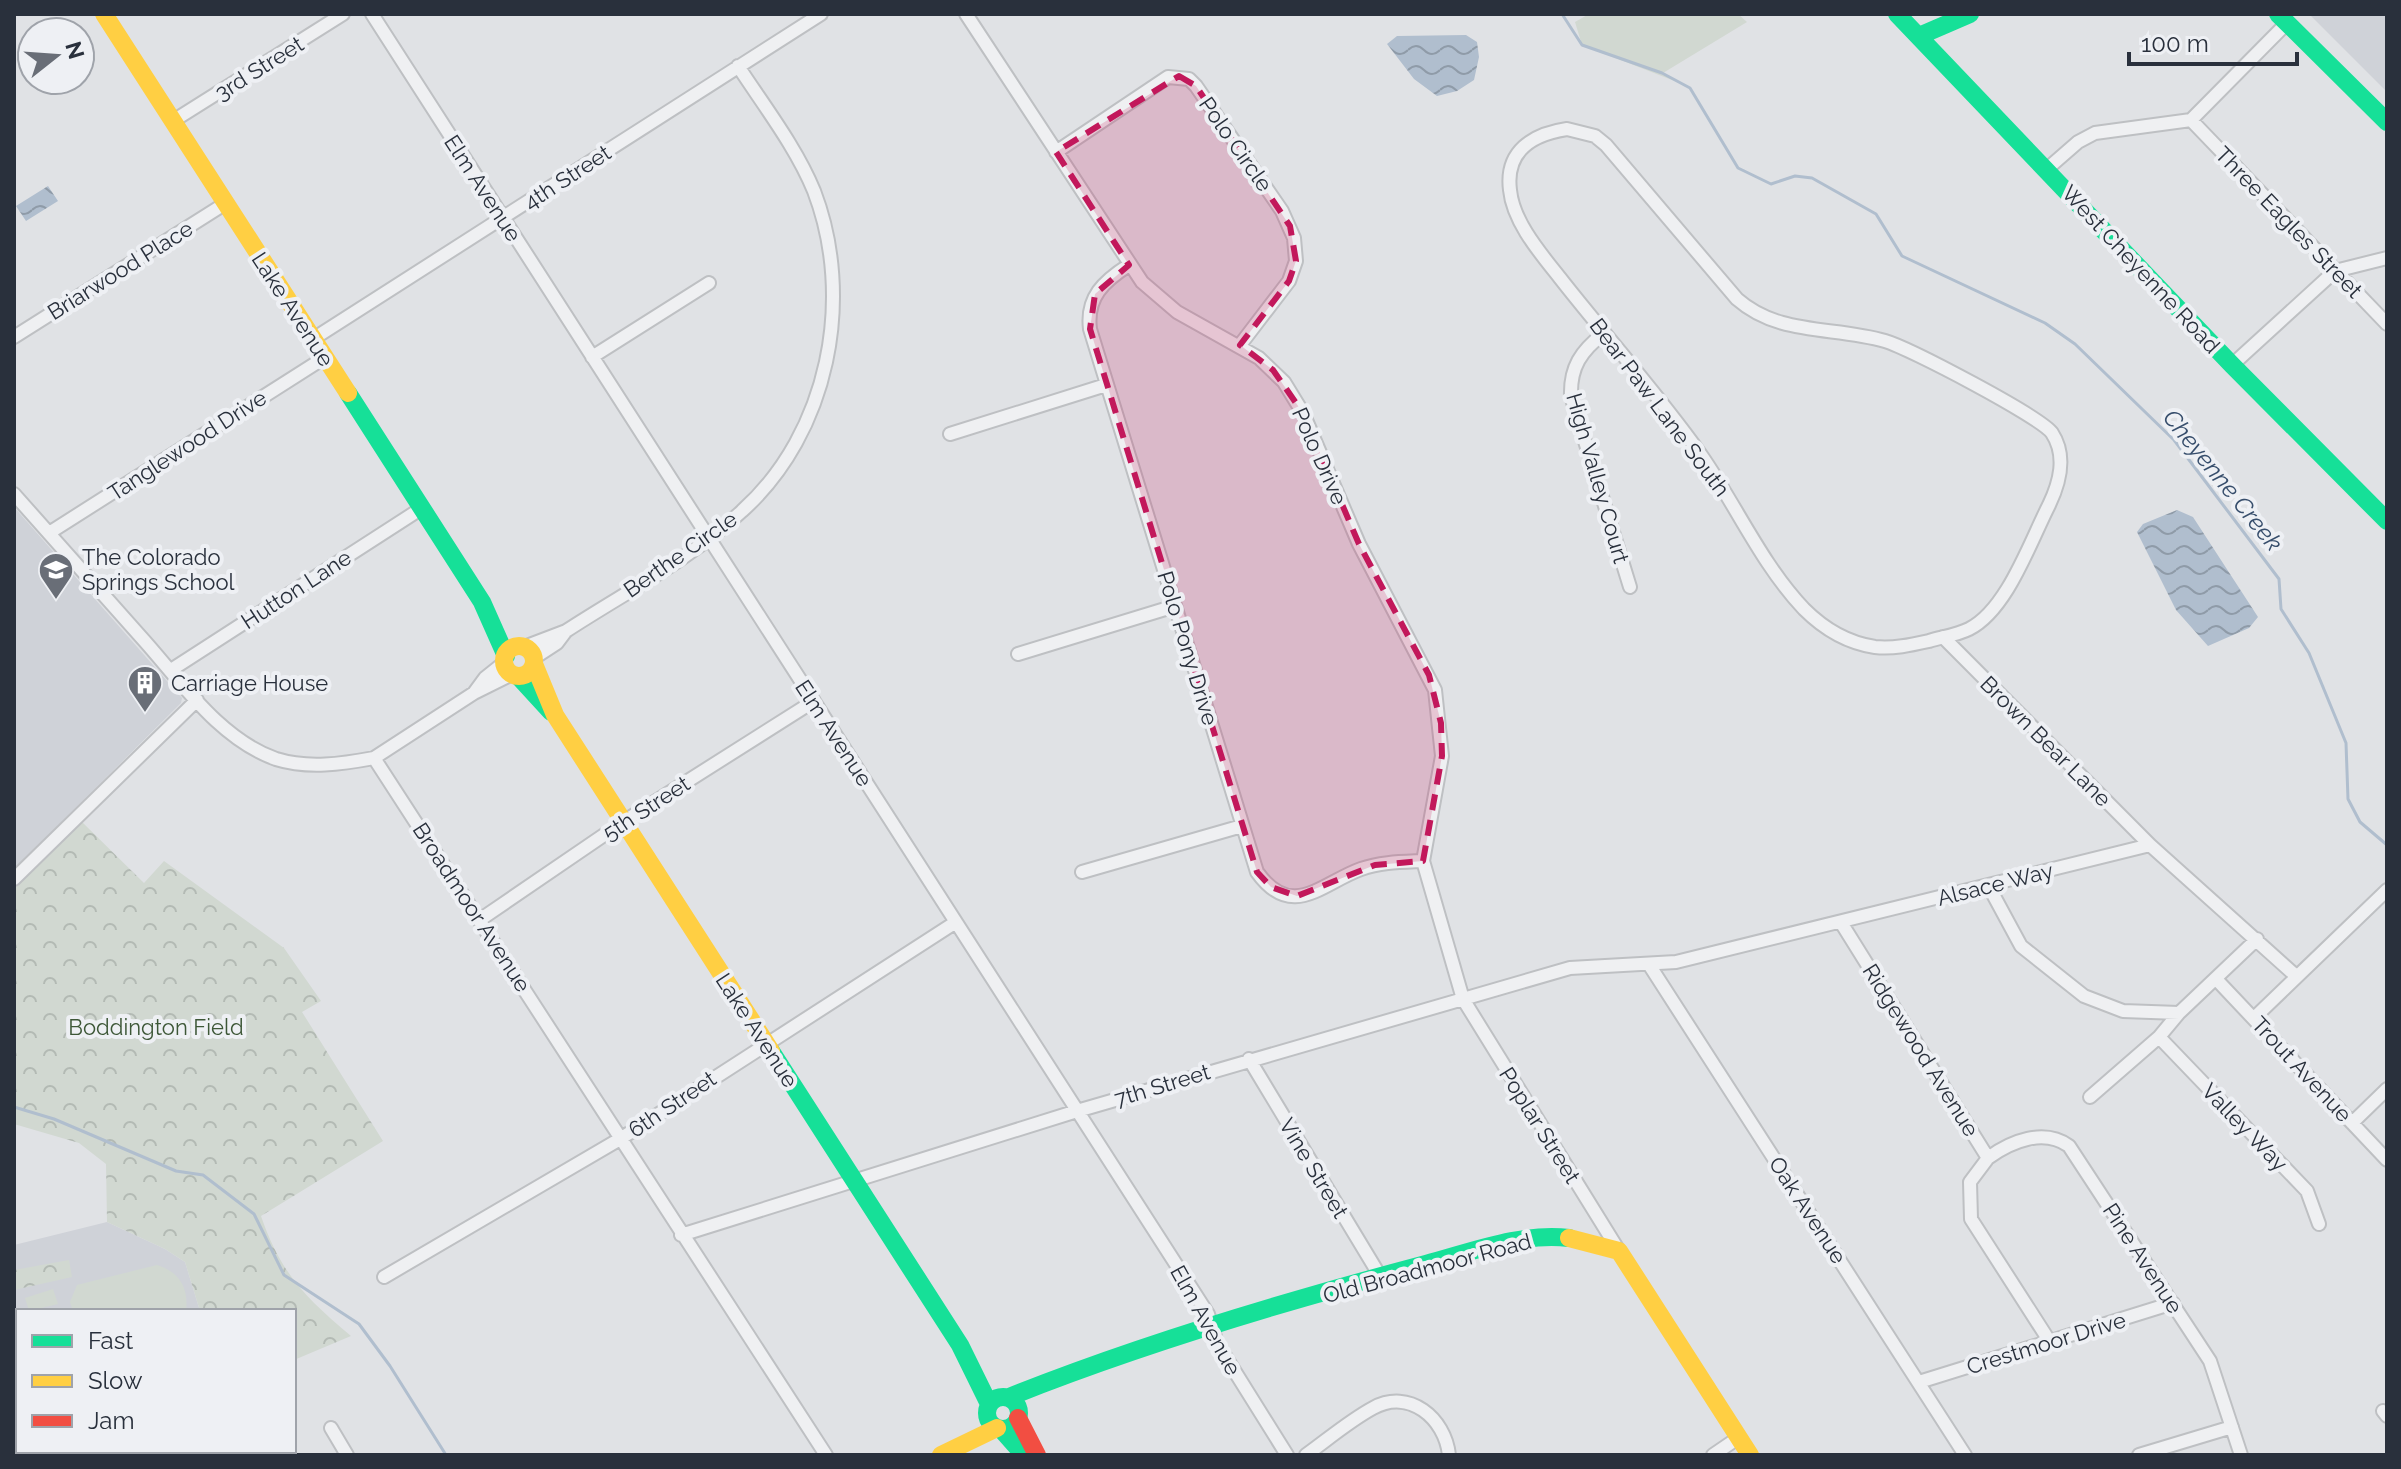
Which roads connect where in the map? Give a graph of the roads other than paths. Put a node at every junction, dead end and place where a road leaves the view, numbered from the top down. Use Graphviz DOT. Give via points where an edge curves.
graph roads {
  1 [pos="104,14"];
  2 [pos="343,14"];
  3 [pos="372,14"];
  4 [pos="821,14"];
  5 [pos="966,14"];
  6 [pos="1897,14"];
  7 [pos="1970,14"];
  8 [pos="2282,19"];
  9 [pos="1919,36"];
  10 [pos="738,66"];
  11 [pos="2191,120"];
  12 [pos="173,121"];
  13 [pos="2387,122"];
  14 [pos="1056,152"];
  15 [pos="2047,169"];
  16 [pos="226,203"];
  17 [pos="503,218"];
  18 [pos="2387,258"];
  19 [pos="1129,265"];
  20 [pos="2335,271"];
  21 [pos="709,283"];
  22 [pos="2387,324"];
  23 [pos="1604,333"];
  24 [pos="14,337"];
  25 [pos="313,339"];
  26 [pos="1240,345"];
  27 [pos="592,357"];
  28 [pos="324,358"];
  29 [pos="2232,365"];
  30 [pos="1106,385"];
  31 [pos="950,434"];
  32 [pos="14,494"];
  33 [pos="422,508"];
  34 [pos="2387,521"];
  35 [pos="49,533"];
  36 [pos="708,539"];
  37 [pos="1630,587"];
  38 [pos="1175,606"];
  39 [pos="1943,637"];
  40 [pos="1018,654"];
  41 [pos="519,661"];
  42 [pos="171,670"];
  43 [pos="197,700"];
  44 [pos="814,701"];
  45 [pos="374,758"];
  46 [pos="623,822"];
  47 [pos="1242,826"];
  48 [pos="2150,845"];
  49 [pos="1423,861"];
  50 [pos="1082,872"];
  51 [pos="14,879"];
  52 [pos="1988,885"];
  53 [pos="2386,891"];
  54 [pos="481,919"];
  55 [pos="956,922"];
  56 [pos="1842,924"];
  57 [pos="2257,939"];
  58 [pos="1650,966"];
  59 [pos="2296,976"];
  60 [pos="2216,979"];
  61 [pos="1463,999"];
  62 [pos="2179,1013"];
  63 [pos="2254,1018"];
  64 [pos="2159,1037"];
  65 [pos="765,1042"];
  66 [pos="1249,1059"];
  67 [pos="2387,1089"];
  68 [pos="2090,1097"];
  69 [pos="1077,1111"];
  70 [pos="2352,1123"];
  71 [pos="620,1139"];
  72 [pos="1988,1158"];
  73 [pos="2387,1160"];
  74 [pos="854,1179"];
  75 [pos="2319,1224"];
  76 [pos="681,1235"];
  77 [pos="1619,1251"];
  78 [pos="1380,1276"];
  79 [pos="384,1277"];
  80 [pos="2173,1303"];
  81 [pos="1214,1329"];
  82 [pos="2050,1342"];
  83 [pos="1919,1382"];
  84 [pos="1004,1406"];
  85 [pos="2232,1427"];
  86 [pos="331,1428"];
  87 [pos="999,1429"];
  88 [pos="1738,1438"];
  89 [pos="944,1453"];
  90 [pos="347,1455"];
  91 [pos="826,1455"];
  92 [pos="1024,1455"];
  93 [pos="1037,1455"];
  94 [pos="1287,1455"];
  95 [pos="1306,1455"];
  96 [pos="1449,1455"];
  97 [pos="1713,1455"];
  98 [pos="1750,1455"];
  99 [pos="1965,1455"];
  100 [pos="2139,1455"];
  101 [pos="2241,1455"];
  1 -- 12 [label="main road, Lake Avenue"];
  2 -- 12 [label="street, 3rd Street"];
  3 -- 17 [label="street, Elm Avenue"];
  4 -- 10 [label="street, 4th Street"];
  5 -- 14 [label="street, Polo Drive"];
  6 -- 9 [label="main road, West Cheyenne Road"];
  7 -- 9 [label="main road"];
  8 -- 11 [label="street"];
  8 -- 13 [label="main road"];
  9 -- 15 [label="main road, West Cheyenne Road"];
  10 -- 17 [label="street, 4th Street"];
  10 -- 36 [label="street, Berthe Circle" via="813,190 827,237 833,316 824,373 789,454 761,493"];
  11 -- 15 [label="street" via="2095,133"];
  11 -- 20 [label="street, Three Eagles Street"];
  12 -- 16 [label="main road, Lake Avenue"];
  14 -- 19 [label="street, Polo Drive"];
  14 -- 26 [label="street, Polo Circle" via="1168,77 1189,79 1196,86 1282,211 1294,238 1296,261 1289,281"];
  15 -- 29 [label="main road, West Cheyenne Road"];
  16 -- 24 [label="street, Briarwood Place"];
  16 -- 25 [label="main road, Lake Avenue"];
  17 -- 25 [label="street, 4th Street"];
  17 -- 27 [label="street, Elm Avenue"];
  18 -- 20 [label="street"];
  19 -- 26 [label="street, Polo Drive" via="1177,312"];
  19 -- 30 [label="street, Polo Pony Drive" via="1101,285 1088,317"];
  20 -- 22 [label="street, Three Eagles Street"];
  20 -- 29 [label="street"];
  21 -- 27 [label="street"];
  23 -- 37 [label="street, High Valley Court" via="1574,366 1571,396"];
  23 -- 39 [label="street, Bear Paw Lane South" via="1686,435 1807,612 1839,635 1877,647"];
  23 -- 39 [label="street, Bear Paw Lane South" via="1546,260 1510,193 1517,153 1538,134 1567,129 1595,136 1737,299 1759,317 1892,344 2047,427 2061,457 2056,491 1999,602 1970,629"];
  25 -- 28 [label="main road, Lake Avenue"];
  26 -- 49 [label="street, Polo Drive" via="1273,370 1303,413 1359,544 1435,690 1442,756"];
  27 -- 36 [label="street, Elm Avenue"];
  28 -- 33 [label="main road, Lake Avenue"];
  28 -- 35 [label="street, Tanglewood Drive"];
  29 -- 34 [label="main road, West Cheyenne Road"];
  30 -- 31 [label="street"];
  30 -- 38 [label="street, Polo Pony Drive"];
  32 -- 35 [label="street"];
  33 -- 41 [label="main road, Lake Avenue"];
  33 -- 42 [label="street, Hutton Lane"];
  35 -- 42 [label="street"];
  36 -- 41 [label="street, Berthe Circle" via="566,631 557,643"];
  36 -- 44 [label="street, Elm Avenue"];
  38 -- 40 [label="street"];
  38 -- 47 [label="street, Polo Pony Drive"];
  39 -- 48 [label="street, Brown Bear Lane"];
  41 -- 45 [label="street, Berthe Circle" via="485,678 474,693"];
  41 -- 46 [label="main road, Lake Avenue"];
  42 -- 43 [label="street"];
  43 -- 45 [label="street" via="233,735 277,759 330,764"];
  43 -- 51 [label="street"];
  44 -- 46 [label="street, 5th Street"];
  44 -- 55 [label="street, Elm Avenue"];
  45 -- 54 [label="street, Broadmoor Avenue"];
  46 -- 54 [label="street, 5th Street"];
  46 -- 65 [label="main road, Lake Avenue"];
  47 -- 49 [label="street, Polo Pony Drive" via="1257,872 1286,895 1318,892 1375,865"];
  47 -- 50 [label="street"];
  48 -- 52 [label="street, Alsace Way"];
  48 -- 57 [label="street"];
  49 -- 61 [label="street, Polo Drive"];
  52 -- 56 [label="street, Alsace Way"];
  52 -- 62 [label="street" via="2021,946 2084,996 2123,1011"];
  53 -- 59 [label="street"];
  54 -- 71 [label="street, Broadmoor Avenue"];
  55 -- 65 [label="street, 6th Street"];
  55 -- 69 [label="street, Elm Avenue"];
  56 -- 58 [label="street, Alsace Way"];
  56 -- 72 [label="street, Ridgewood Avenue"];
  57 -- 59 [label="street"];
  57 -- 60 [label="street"];
  58 -- 61 [label="street, 7th Street" via="1570,968"];
  58 -- 83 [label="street, Oak Avenue"];
  59 -- 63 [label="street"];
  60 -- 62 [label="street"];
  60 -- 63 [label="street, Trout Avenue"];
  61 -- 66 [label="street, 7th Street"];
  61 -- 77 [label="street, Poplar Street"];
  62 -- 64 [label="street"];
  63 -- 70 [label="street, Trout Avenue"];
  64 -- 68 [label="street"];
  64 -- 75 [label="street, Valley Way" via="2307,1191"];
  65 -- 71 [label="street, 6th Street"];
  65 -- 74 [label="main road, Lake Avenue"];
  66 -- 69 [label="street, 7th Street"];
  66 -- 78 [label="street, Vine Street"];
  67 -- 70 [label="street"];
  69 -- 74 [label="street, 7th Street"];
  69 -- 81 [label="street, Elm Avenue"];
  70 -- 73 [label="street, Trout Avenue"];
  71 -- 76 [label="street, Broadmoor Avenue"];
  71 -- 79 [label="street, 6th Street"];
  72 -- 80 [label="street, Pine Avenue" via="2032,1138 2059,1139 2069,1146"];
  72 -- 82 [label="street, Ridgewood Avenue" via="1970,1182 1971,1219"];
  74 -- 76 [label="street, 7th Street"];
  74 -- 84 [label="main road, Lake Avenue"];
  76 -- 91 [label="street, Broadmoor Avenue"];
  77 -- 78 [label="main road, Old Broadmoor Road" via="1577,1239 1539,1238"];
  77 -- 88 [label="main road"];
  78 -- 81 [label="main road, Old Broadmoor Road"];
  80 -- 82 [label="street, Crestmoor Drive"];
  80 -- 85 [label="street, Pine Avenue" via="2210,1361"];
  81 -- 84 [label="main road, Old Broadmoor Road" via="1091,1364"];
  81 -- 94 [label="street, Elm Avenue" via="1217,1343"];
  82 -- 83 [label="street, Crestmoor Drive"];
  83 -- 99 [label="street, Oak Avenue"];
  84 -- 87 [label="main road" via="989,1422"];
  84 -- 89 [label="main road, Old Broadmoor Road"];
  84 -- 93 [label="main road, Lake Avenue"];
  85 -- 100 [label="street"];
  85 -- 101 [label="street, Pine Avenue"];
  86 -- 90 [label="street"];
  87 -- 89 [label="main road, Old Broadmoor Road"];
  87 -- 92 [label="main road"];
  88 -- 97 [label="street"];
  88 -- 98 [label="main road"];
  95 -- 96 [label="street" via="1374,1407 1401,1403 1435,1419"];
}
